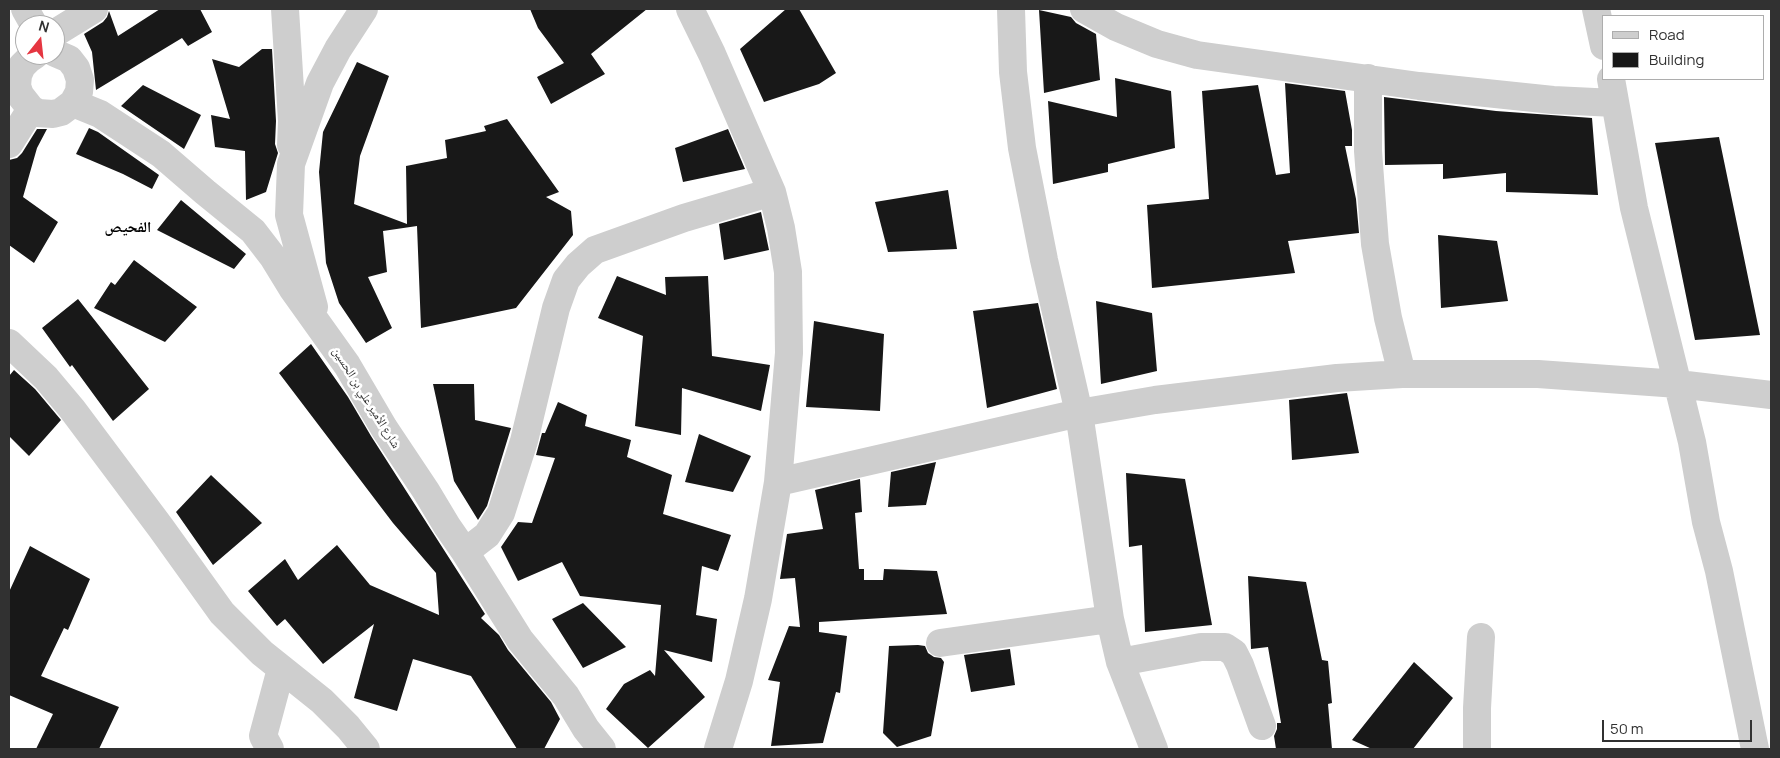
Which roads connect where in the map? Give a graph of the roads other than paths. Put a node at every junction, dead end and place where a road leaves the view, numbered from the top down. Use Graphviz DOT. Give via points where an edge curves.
graph roads {
  1 [pos="94,9"];
  2 [pos="285,9"];
  3 [pos="364,9"];
  4 [pos="690,9"];
  5 [pos="1011,9"];
  6 [pos="1084,9"];
  7 [pos="1596,9"];
  8 [pos="65,27"];
  9 [pos="1602,37"];
  10 [pos="65,57"];
  11 [pos="23,65"];
  12 [pos="1368,78"];
  13 [pos="1613,91"];
  14 [pos="73,103"];
  15 [pos="22,104"];
  16 [pos="9,144"];
  17 [pos="291,164"];
  18 [pos="772,192"];
  19 [pos="289,215"];
  20 [pos="253,231"];
  21 [pos="320,327"];
  22 [pos="9,343"];
  23 [pos="1402,374"];
  24 [pos="1678,384"];
  25 [pos="1771,395"];
  26 [pos="1079,413"];
  27 [pos="778,482"];
  28 [pos="465,552"];
  29 [pos="1110,619"];
  30 [pos="1481,637"];
  31 [pos="940,642"];
  32 [pos="1120,662"];
  33 [pos="281,669"];
  34 [pos="1262,726"];
  35 [pos="270,749"];
  36 [pos="366,749"];
  37 [pos="602,749"];
  38 [pos="718,749"];
  39 [pos="1154,749"];
  40 [pos="1477,749"];
  41 [pos="1755,749"];
  1 -- 8 [label="street"];
  2 -- 17 [label="street" via="292,121"];
  3 -- 17 [label="street" via="320,83"];
  4 -- 18 [label="street"];
  5 -- 26 [label="street" via="1013,72 1022,148"];
  6 -- 12 [label="street" via="1116,27 1197,55"];
  7 -- 9 [label="street"];
  10 -- 14 [label="street" via="76,68 80,80 79,92"];
  11 -- 15 [label="street" via="17,86"];
  12 -- 13 [label="street" via="1553,100"];
  12 -- 23 [label="street" via="1368,151 1374,244"];
  13 -- 24 [label="street" via="1634,208"];
  14 -- 15 [label="street" via="53,114 38,113"];
  14 -- 20 [label="street, شارع الأمير علي بن الحسين" via="100,114 161,154"];
  15 -- 16 [label="street"];
  17 -- 19 [label="street"];
  18 -- 27 [label="street" via="788,272 789,353"];
  18 -- 28 [label="street" via="684,218 594,250 578,264 566,280 556,308 524,441 501,513 488,535"];
  19 -- 20 [label="street"];
  19 -- 21 [label="street"];
  20 -- 21 [label="street, شارع الأمير علي بن الحسين"];
  21 -- 28 [label="street, شارع الأمير علي بن الحسين"];
  22 -- 33 [label="street" via="46,378 72,409 222,614"];
  23 -- 24 [label="street" via="1538,374"];
  23 -- 26 [label="street" via="1337,378 1154,400"];
  24 -- 25 [label="street"];
  24 -- 41 [label="street"];
  26 -- 27 [label="street"];
  26 -- 29 [label="street"];
  27 -- 38 [label="street" via="758,599 739,681"];
  28 -- 37 [label="street, شارع الأمير علي بن الحسين" via="520,640 566,696"];
  29 -- 31 [label="street"];
  29 -- 32 [label="street"];
  30 -- 40 [label="street"];
  32 -- 34 [label="street" via="1201,647 1225,647 1234,653 1240,665"];
  32 -- 39 [label="street"];
  33 -- 35 [label="street" via="264,728 263,736"];
  33 -- 36 [label="street" via="322,701"];
}
